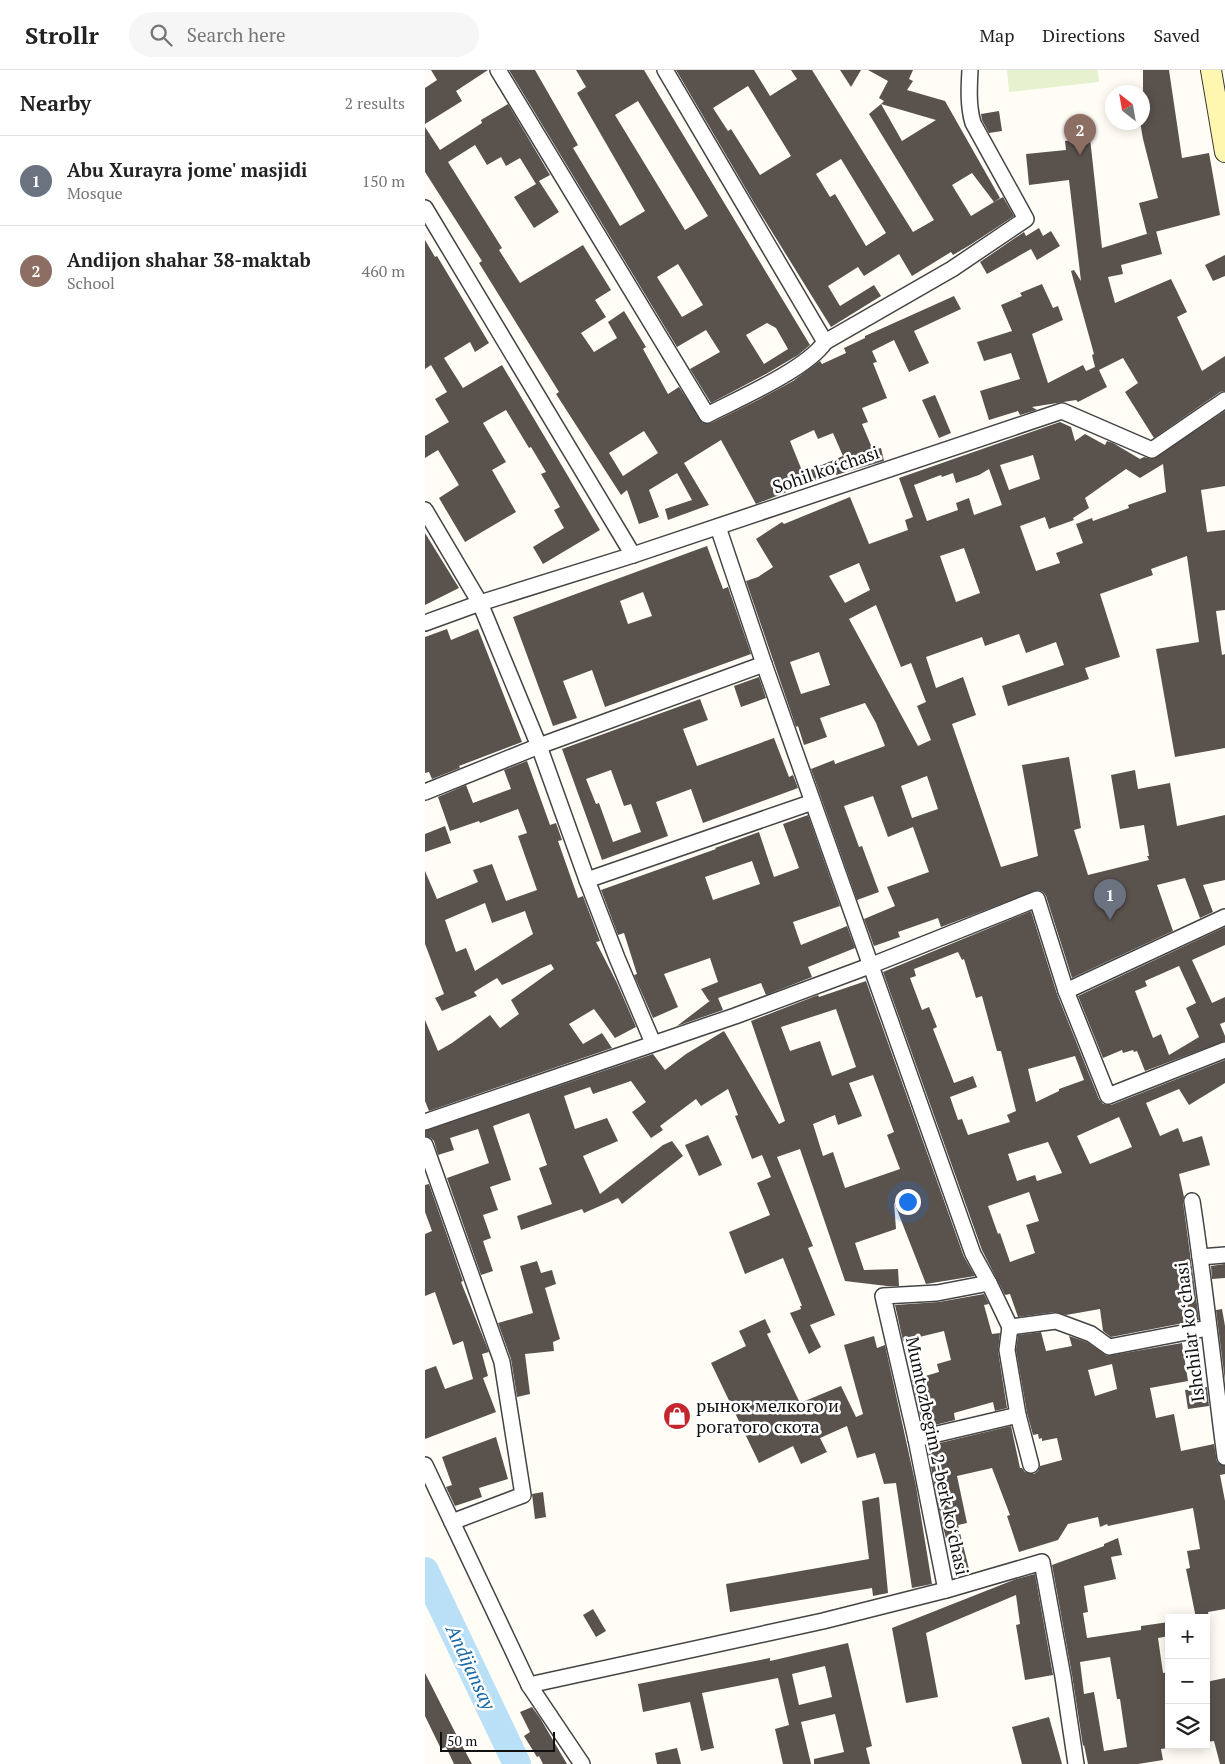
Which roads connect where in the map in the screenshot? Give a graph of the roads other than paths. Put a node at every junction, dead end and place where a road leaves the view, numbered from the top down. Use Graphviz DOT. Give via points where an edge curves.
graph roads {
  1 [pos="499,70"];
  2 [pos="665,70"];
  3 [pos="970,70"];
  4 [pos="1211,70"];
  5 [pos="1225,152"];
  6 [pos="425,208"];
  7 [pos="825,342"];
  8 [pos="1225,400"];
  9 [pos="425,510"];
  10 [pos="718,526"];
  11 [pos="633,555"];
  12 [pos="480,603"];
  13 [pos="425,623"];
  14 [pos="764,664"];
  15 [pos="539,746"];
  16 [pos="425,792"];
  17 [pos="807,804"];
  18 [pos="587,880"];
  19 [pos="1225,917"];
  20 [pos="872,965"];
  21 [pos="1066,990"];
  22 [pos="653,1044"];
  23 [pos="1225,1050"];
  24 [pos="425,1122"];
  25 [pos="425,1145"];
  26 [pos="1192,1201"];
  27 [pos="1225,1255"];
  28 [pos="1201,1257"];
  29 [pos="989,1283"];
  30 [pos="1010,1327"];
  31 [pos="1208,1328"];
  32 [pos="1018,1415"];
  33 [pos="916,1439"];
  34 [pos="1225,1458"];
  35 [pos="425,1465"];
  36 [pos="1031,1465"];
  37 [pos="452,1522"];
  38 [pos="946,1590"];
  39 [pos="529,1685"];
  40 [pos="582,1764"];
  41 [pos="1076,1764"];
  1 -- 7 [label="street" via="707,415 810,358"];
  2 -- 7 [label="street"];
  3 -- 7 [label="street" via="969,112 973,123 1027,219 952,269"];
  4 -- 5 [label="main road"];
  6 -- 11 [label="street"];
  8 -- 10 [label="street, Sohil koʻchasi" via="1152,450 1062,411"];
  9 -- 12 [label="street"];
  10 -- 11 [label="street, Sohil koʻchasi"];
  10 -- 14 [label="street"];
  11 -- 12 [label="street, Sohil koʻchasi"];
  12 -- 13 [label="street, Sohil koʻchasi"];
  12 -- 15 [label="street"];
  14 -- 15 [label="street"];
  14 -- 20 [label="street"];
  15 -- 16 [label="street"];
  15 -- 18 [label="street"];
  17 -- 18 [label="street"];
  18 -- 22 [label="street"];
  19 -- 21 [label="street"];
  20 -- 21 [label="street" via="1037,899"];
  20 -- 22 [label="street"];
  20 -- 29 [label="street" via="973,1254"];
  21 -- 23 [label="street" via="1108,1096"];
  22 -- 24 [label="street"];
  25 -- 37 [label="street" via="502,1362 523,1495"];
  26 -- 28 [label="street, Ishchilar koʻchasi"];
  27 -- 28 [label="street"];
  28 -- 31 [label="street, Ishchilar koʻchasi"];
  29 -- 30 [label="street"];
  29 -- 33 [label="street, Mumtozbegim 2-berk koʻchasi" via="937,1293 883,1296"];
  30 -- 31 [label="street" via="1056,1321 1091,1334 1109,1347"];
  30 -- 32 [label="street" via="1007,1350"];
  31 -- 34 [label="street, Ishchilar koʻchasi"];
  32 -- 33 [label="street"];
  32 -- 36 [label="street"];
  33 -- 38 [label="street, Mumtozbegim 2-berk koʻchasi"];
  35 -- 37 [label="street"];
  37 -- 39 [label="street"];
  38 -- 39 [label="street" via="823,1622"];
  38 -- 41 [label="street, Mumtozbegim 2-berk koʻchasi" via="1042,1562"];
  39 -- 40 [label="street"];
}
